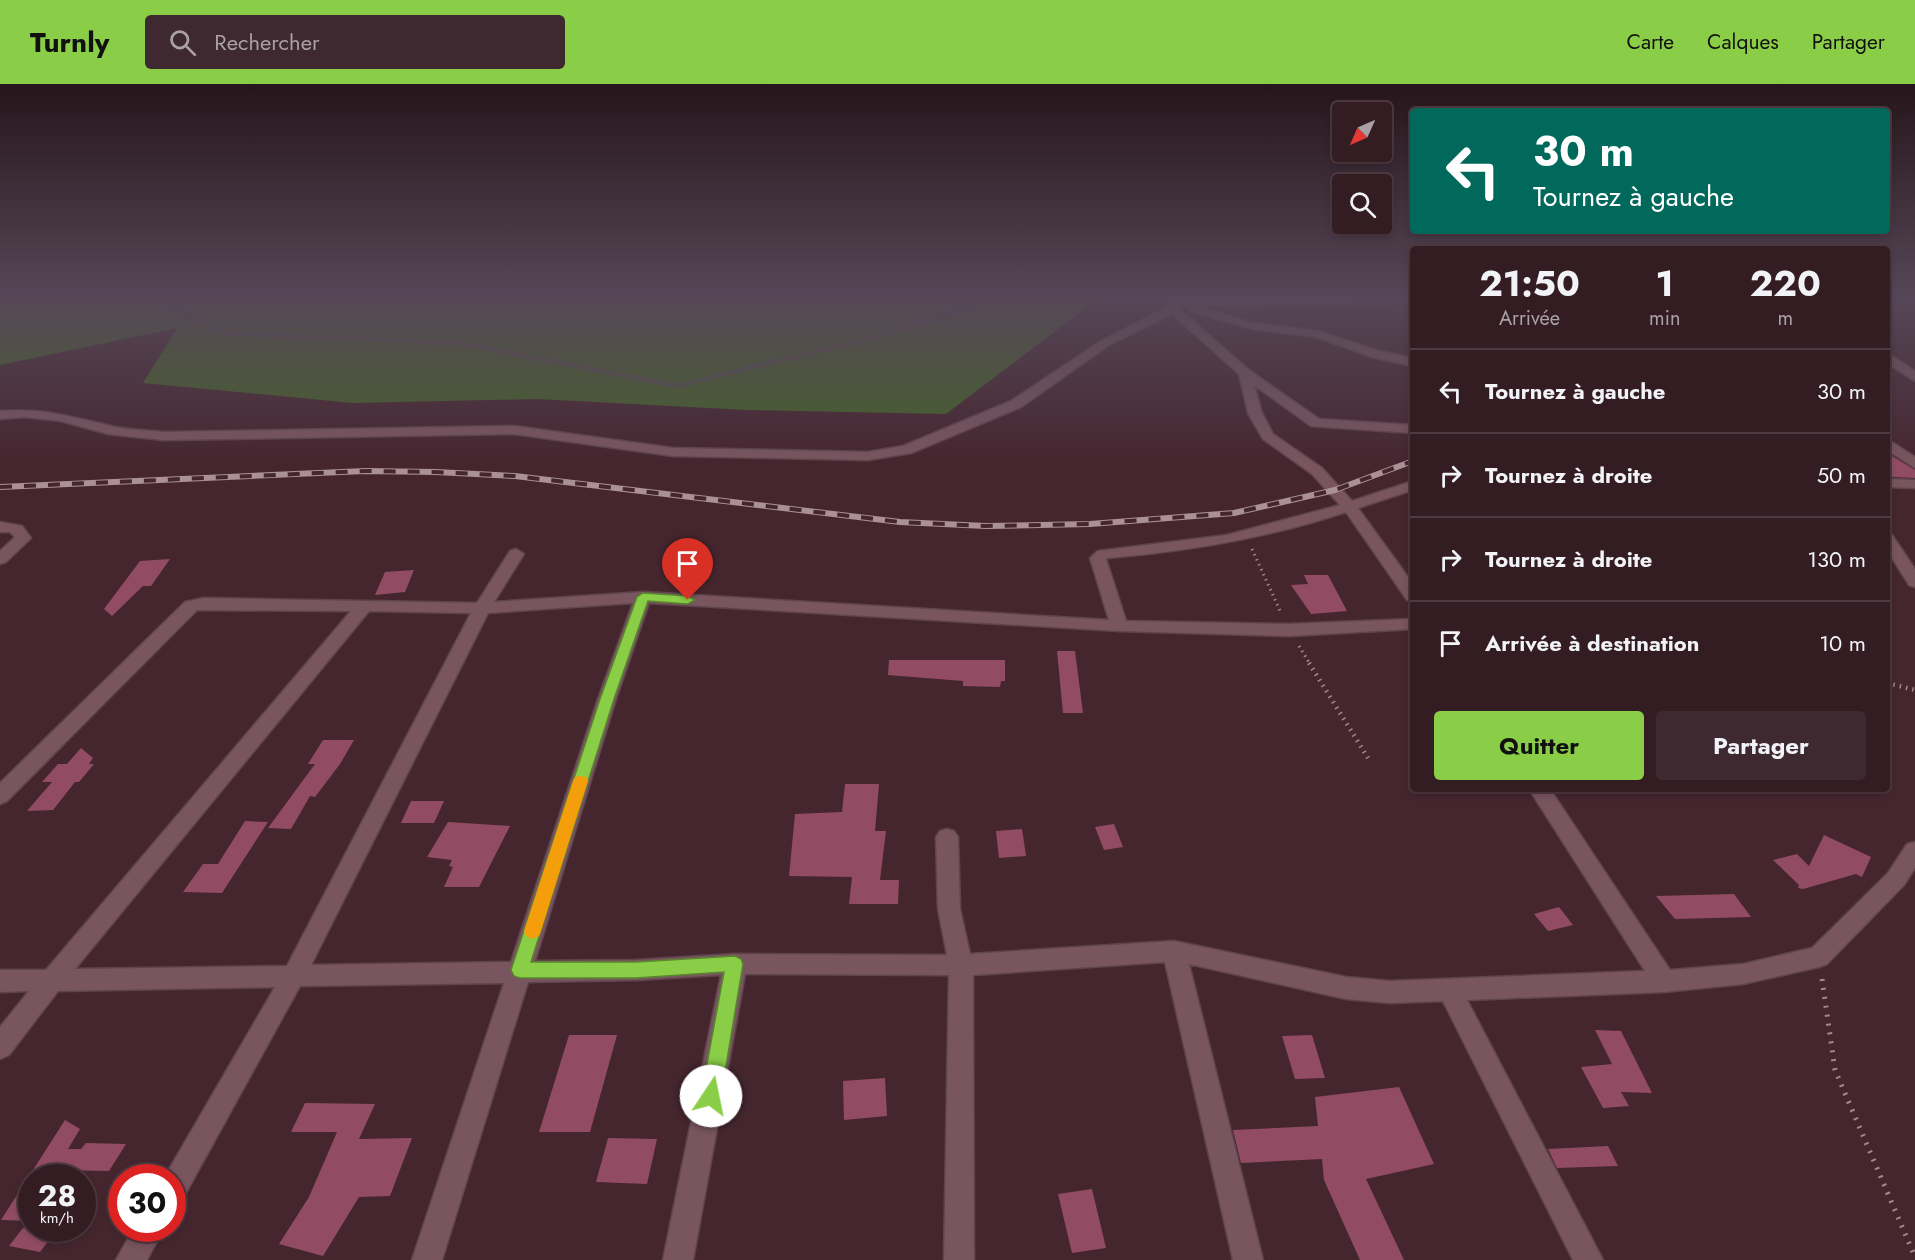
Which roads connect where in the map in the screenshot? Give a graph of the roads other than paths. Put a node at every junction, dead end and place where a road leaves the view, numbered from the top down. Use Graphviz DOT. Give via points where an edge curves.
graph roads {
  1 [pos="1091,353"];
  2 [pos="1225,353"];
  3 [pos="1373,353"];
  4 [pos="1890,359"];
  5 [pos="1410,361"];
  6 [pos="1245,373"];
  7 [pos="1915,377"];
  8 [pos="0,416"];
  9 [pos="1410,429"];
  10 [pos="1890,445"];
  11 [pos="1915,464"];
  12 [pos="1890,483"];
  13 [pos="1915,484"];
  14 [pos="1410,486"];
  15 [pos="1350,507"];
  16 [pos="0,527"];
  17 [pos="1890,543"];
  18 [pos="516,554"];
  19 [pos="0,558"];
  20 [pos="1915,582"];
  21 [pos="1410,592"];
  22 [pos="643,597"];
  23 [pos="364,606"];
  24 [pos="482,608"];
  25 [pos="1410,624"];
  26 [pos="1119,626"];
  27 [pos="1541,792"];
  28 [pos="0,796"];
  29 [pos="947,837"];
  30 [pos="1915,850"];
  31 [pos="1174,951"];
  32 [pos="735,964"];
  33 [pos="961,965"];
  34 [pos="520,970"];
  35 [pos="293,977"];
  36 [pos="50,980"];
  37 [pos="0,981"];
  38 [pos="1664,981"];
  39 [pos="1449,989"];
  40 [pos="0,1047"];
  41 [pos="186,1165"];
  42 [pos="142,1242"];
  43 [pos="131,1260"];
  44 [pos="427,1260"];
  45 [pos="678,1260"];
  46 [pos="959,1260"];
  47 [pos="1248,1260"];
  48 [pos="1588,1260"];
  1 -- 8 [label="street" via="1006,409 906,450 868,456 673,452 514,430 163,436 108,430 63,417 25,413"];
  2 -- 6 [label="street"];
  3 -- 5 [label="street"];
  4 -- 7 [label="street"];
  6 -- 9 [label="street" via="1316,423"];
  6 -- 15 [label="street" via="1255,413 1268,436 1317,471"];
  10 -- 11 [label="street"];
  12 -- 13 [label="street"];
  14 -- 15 [label="street"];
  15 -- 21 [label="street"];
  15 -- 26 [label="street" via="1201,544 1100,556"];
  16 -- 19 [label="street" via="13,527 22,538"];
  17 -- 20 [label="street"];
  18 -- 24 [label="street"];
  22 -- 24 [label="street"];
  22 -- 26 [label="street"];
  22 -- 34 [label="street"];
  23 -- 24 [label="street"];
  23 -- 28 [label="street" via="191,606"];
  23 -- 36 [label="street"];
  24 -- 35 [label="street"];
  25 -- 26 [label="street" via="1289,630"];
  27 -- 38 [label="street"];
  29 -- 33 [label="street" via="949,909"];
  30 -- 38 [label="street" via="1896,879 1819,957 1743,974"];
  31 -- 33 [label="street"];
  31 -- 39 [label="street" via="1346,988 1390,992"];
  31 -- 47 [label="street"];
  32 -- 33 [label="street"];
  32 -- 34 [label="street" via="636,970"];
  32 -- 45 [label="street"];
  33 -- 46 [label="street"];
  34 -- 35 [label="street"];
  34 -- 44 [label="street"];
  35 -- 36 [label="street"];
  35 -- 41 [label="street"];
  36 -- 37 [label="street"];
  36 -- 40 [label="street"];
  38 -- 39 [label="street"];
  39 -- 48 [label="street"];
  42 -- 43 [label="street"];
}
